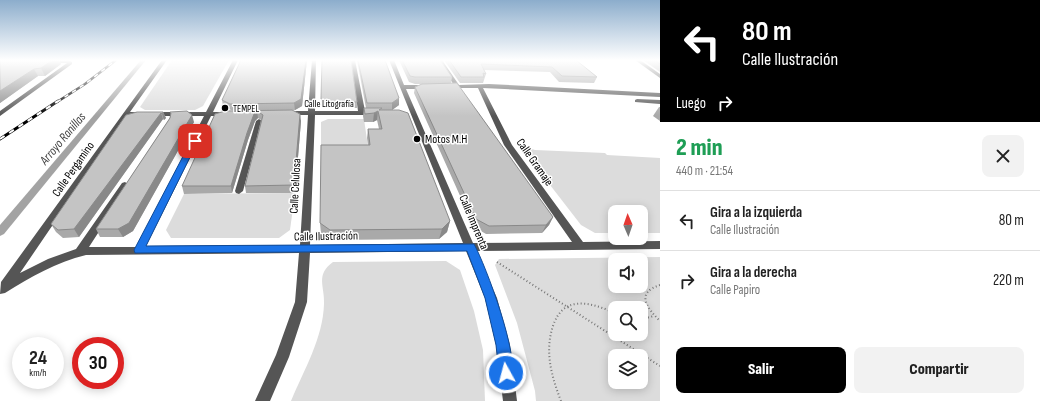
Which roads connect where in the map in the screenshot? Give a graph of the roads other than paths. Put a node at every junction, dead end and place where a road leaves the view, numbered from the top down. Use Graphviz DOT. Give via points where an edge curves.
graph roads {
  1 [pos="48,79"];
  2 [pos="150,79"];
  3 [pos="227,79"];
  4 [pos="313,79"];
  5 [pos="356,79"];
  6 [pos="399,79"];
  7 [pos="452,79"];
  8 [pos="402,87"];
  9 [pos="434,87"];
  10 [pos="442,87"];
  11 [pos="458,87"];
  12 [pos="480,87"];
  13 [pos="660,95"];
  14 [pos="638,101"];
  15 [pos="660,102"];
  16 [pos="280,113"];
  17 [pos="312,113"];
  18 [pos="362,113"];
  19 [pos="384,113"];
  20 [pos="0,114"];
  21 [pos="126,114"];
  22 [pos="209,114"];
  23 [pos="238,114"];
  24 [pos="258,118"];
  25 [pos="129,180"];
  26 [pos="239,191"];
  27 [pos="660,245"];
  28 [pos="580,246"];
  29 [pos="470,247"];
  30 [pos="305,249"];
  31 [pos="139,250"];
  32 [pos="80,252"];
  33 [pos="0,291"];
  34 [pos="262,401"];
  35 [pos="510,401"];
  1 -- 20 [label="street"];
  2 -- 21 [label="street, Calle Pergamino"];
  3 -- 22 [label="street"];
  4 -- 17 [label="street, Calle Celulosa"];
  5 -- 18 [label="street"];
  6 -- 8 [label="street, Calle Imprenta"];
  7 -- 11 [label="street"];
  8 -- 9 [label="street"];
  8 -- 29 [label="street, Calle Imprenta" via="410,113"];
  10 -- 11 [label="street"];
  11 -- 12 [label="street"];
  12 -- 13 [label="street"];
  12 -- 28 [label="street, Calle Gramaje" via="508,145"];
  14 -- 15 [label="street"];
  16 -- 17 [label="street, Calle Litografía"];
  17 -- 18 [label="street, Calle Litografía"];
  17 -- 30 [label="street, Calle Celulosa"];
  18 -- 19 [label="street, Calle Litografía"];
  21 -- 22 [label="street"];
  21 -- 33 [label="street, Calle Pergamino"];
  22 -- 23 [label="street"];
  22 -- 31 [label="street"];
  24 -- 26 [label="street"];
  25 -- 32 [label="street"];
  27 -- 28 [label="street, Calle Ilustración"];
  28 -- 29 [label="street, Calle Ilustración"];
  29 -- 30 [label="street, Calle Ilustración"];
  29 -- 35 [label="street, Calle Imprenta" via="498,325"];
  30 -- 31 [label="street, Calle Ilustración"];
  30 -- 34 [label="street, Calle Celulosa" via="301,302 282,357"];
  31 -- 32 [label="street, Calle Ilustración"];
  32 -- 33 [label="street, Calle Ilustración" via="58,258 30,271"];
}
